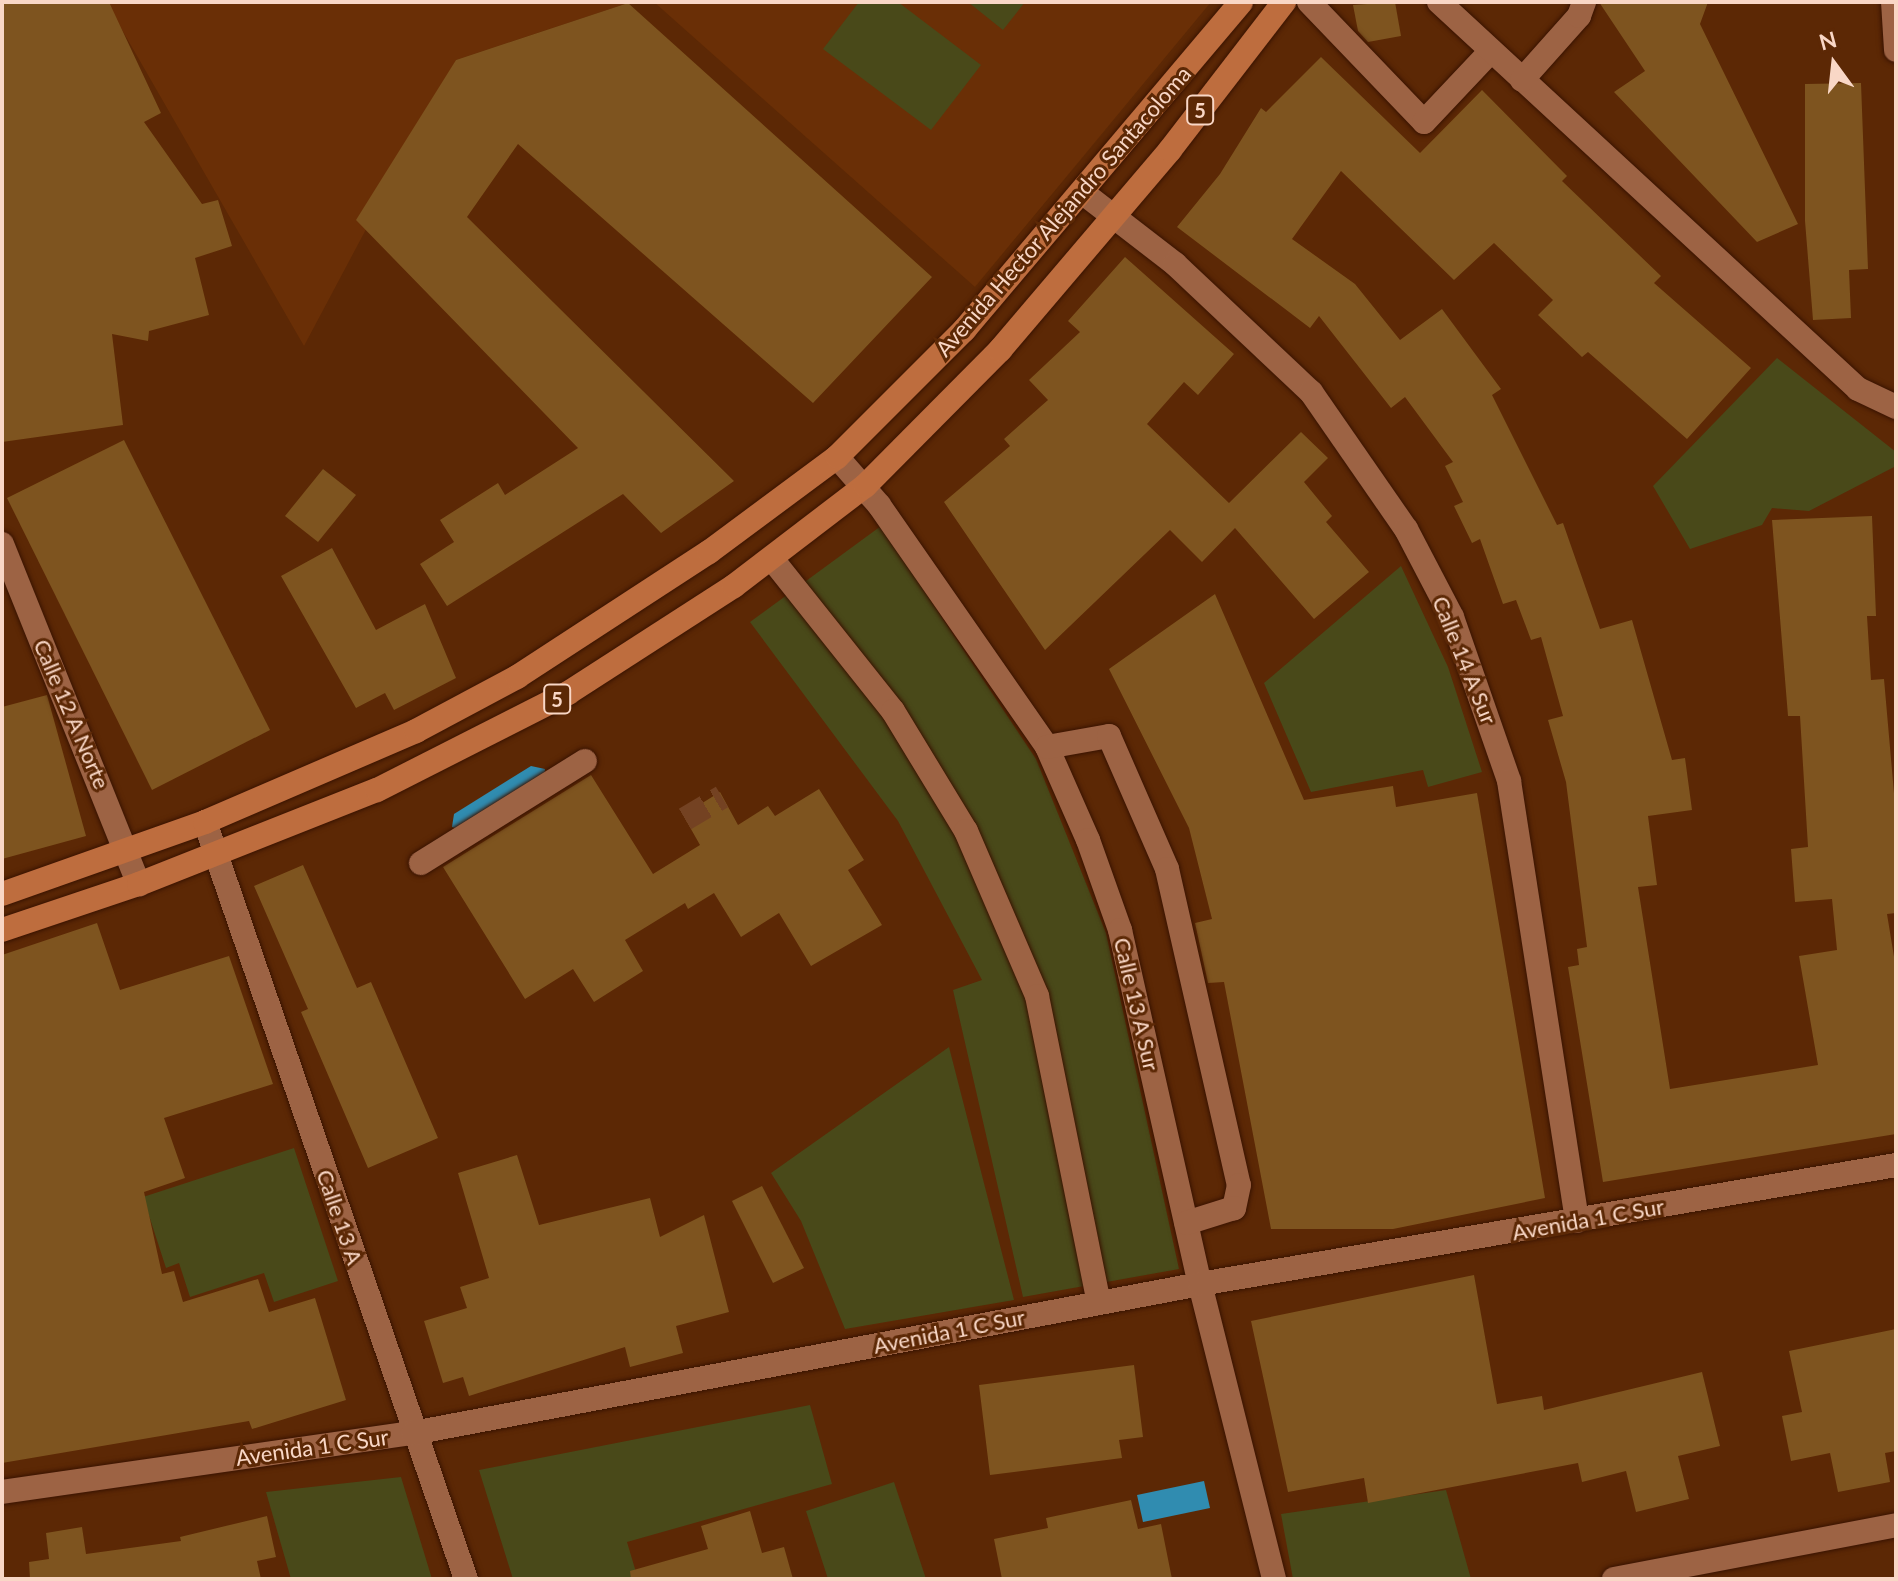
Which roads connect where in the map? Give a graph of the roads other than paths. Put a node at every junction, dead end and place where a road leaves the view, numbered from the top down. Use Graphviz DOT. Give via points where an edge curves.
graph roads {
  1 [pos="1241,2"];
  2 [pos="1284,2"];
  3 [pos="1309,2"];
  4 [pos="1439,2"];
  5 [pos="1584,2"];
  6 [pos="1893,2"];
  7 [pos="1896,50"];
  8 [pos="1491,51"];
  9 [pos="1522,80"];
  10 [pos="1082,192"];
  11 [pos="1114,217"];
  12 [pos="1896,407"];
  13 [pos="837,457"];
  14 [pos="865,486"];
  15 [pos="2,544"];
  16 [pos="772,559"];
  17 [pos="1047,747"];
  18 [pos="585,761"];
  19 [pos="205,822"];
  20 [pos="129,852"];
  21 [pos="216,855"];
  22 [pos="421,863"];
  23 [pos="139,884"];
  24 [pos="2,894"];
  25 [pos="2,930"];
  26 [pos="1896,1165"];
  27 [pos="1577,1221"];
  28 [pos="1186,1223"];
  29 [pos="1200,1284"];
  30 [pos="1099,1303"];
  31 [pos="413,1433"];
  32 [pos="2,1492"];
  33 [pos="1896,1525"];
  34 [pos="466,1579"];
  35 [pos="1274,1579"];
  36 [pos="1614,1579"];
  1 -- 10 [label="main road, Avenida Hector Alejandro Santacoloma / 5"];
  2 -- 11 [label="main road, Avenida Hector Alejandro Santacoloma / 5"];
  3 -- 8 [label="street" via="1424,122"];
  4 -- 8 [label="street"];
  5 -- 9 [label="street" via="1579,16"];
  6 -- 7 [label="street"];
  8 -- 9 [label="street"];
  9 -- 12 [label="street" via="1858,389"];
  10 -- 11 [label="street, Calle 14 A Sur"];
  10 -- 13 [label="main road, Avenida Hector Alejandro Santacoloma / 5" via="964,330"];
  11 -- 14 [label="main road, Avenida Hector Alejandro Santacoloma / 5" via="1000,350"];
  11 -- 27 [label="street, Calle 14 A Sur" via="1175,264 1311,392 1406,529 1452,617 1509,781"];
  13 -- 14 [label="street, Calle 13 A Sur"];
  13 -- 19 [label="main road, Avenida Hector Alejandro Santacoloma / 5" via="614,617 517,677 325,774"];
  14 -- 16 [label="main road, Avenida Hector Alejandro Santacoloma / 5"];
  14 -- 17 [label="street, Calle 13 A Sur"];
  15 -- 20 [label="street, Calle 12 A Norte"];
  16 -- 21 [label="main road, Avenida Hector Alejandro Santacoloma / 5" via="664,633 534,711 377,790"];
  16 -- 30 [label="street" via="893,711 966,831 1037,996"];
  17 -- 28 [label="street, Calle 13 A Sur" via="1120,930"];
  17 -- 28 [label="street" via="1109,736 1167,869 1239,1185 1234,1208"];
  18 -- 22 [label="street"];
  19 -- 20 [label="main road, Avenida Hector Alejandro Santacoloma / 5"];
  19 -- 21 [label="street, Calle 13 A"];
  20 -- 23 [label="street, Calle 12 A Norte"];
  20 -- 24 [label="main road, Avenida Hector Alejandro Santacoloma / 5"];
  21 -- 23 [label="main road, Avenida Hector Alejandro Santacoloma / 5"];
  21 -- 31 [label="street, Calle 13 A"];
  23 -- 25 [label="main road, Avenida Hector Alejandro Santacoloma / 5"];
  26 -- 27 [label="street, Avenida 1 C Sur"];
  27 -- 29 [label="street, Avenida 1 C Sur"];
  28 -- 29 [label="street, Calle 13 A Sur"];
  29 -- 30 [label="street, Avenida 1 C Sur"];
  29 -- 35 [label="street, Calle 13 A Sur"];
  30 -- 31 [label="street, Avenida 1 C Sur"];
  31 -- 32 [label="street, Avenida 1 C Sur"];
  31 -- 34 [label="street, Calle 13 A"];
  33 -- 36 [label="street"];
}
